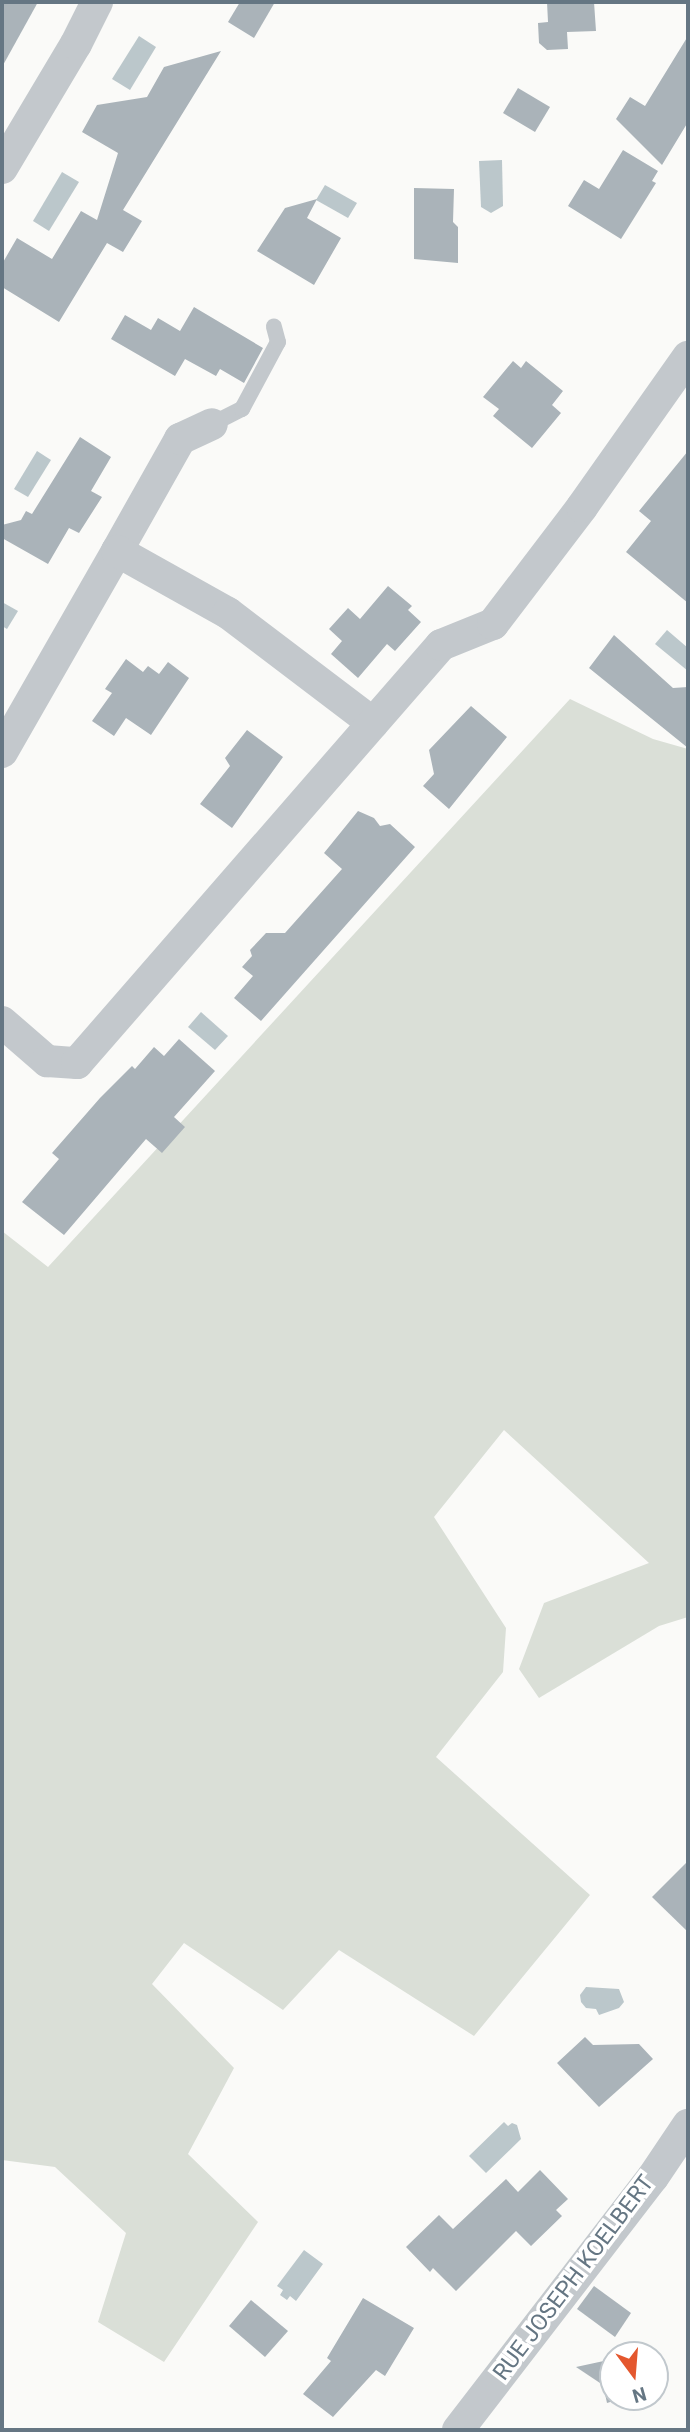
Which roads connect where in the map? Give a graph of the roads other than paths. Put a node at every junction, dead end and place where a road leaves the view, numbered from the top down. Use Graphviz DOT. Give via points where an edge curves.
graph roads {
  1 [pos="97,2"];
  2 [pos="2,168"];
  3 [pos="274,327"];
  4 [pos="688,357"];
  5 [pos="212,424"];
  6 [pos="117,551"];
  7 [pos="373,723"];
  8 [pos="2,752"];
  9 [pos="2,1022"];
  10 [pos="688,2125"];
  11 [pos="458,2430"];
  1 -- 2 [label="street"];
  3 -- 5 [label="lane" via="278,342 242,409"];
  4 -- 7 [label="street" via="493,624 440,645"];
  5 -- 6 [label="street" via="180,439"];
  6 -- 7 [label="street" via="228,613"];
  6 -- 8 [label="street"];
  7 -- 9 [label="street" via="77,1063 47,1061"];
  10 -- 11 [label="street, RUE JOSEPH KOELBERT"];
}
